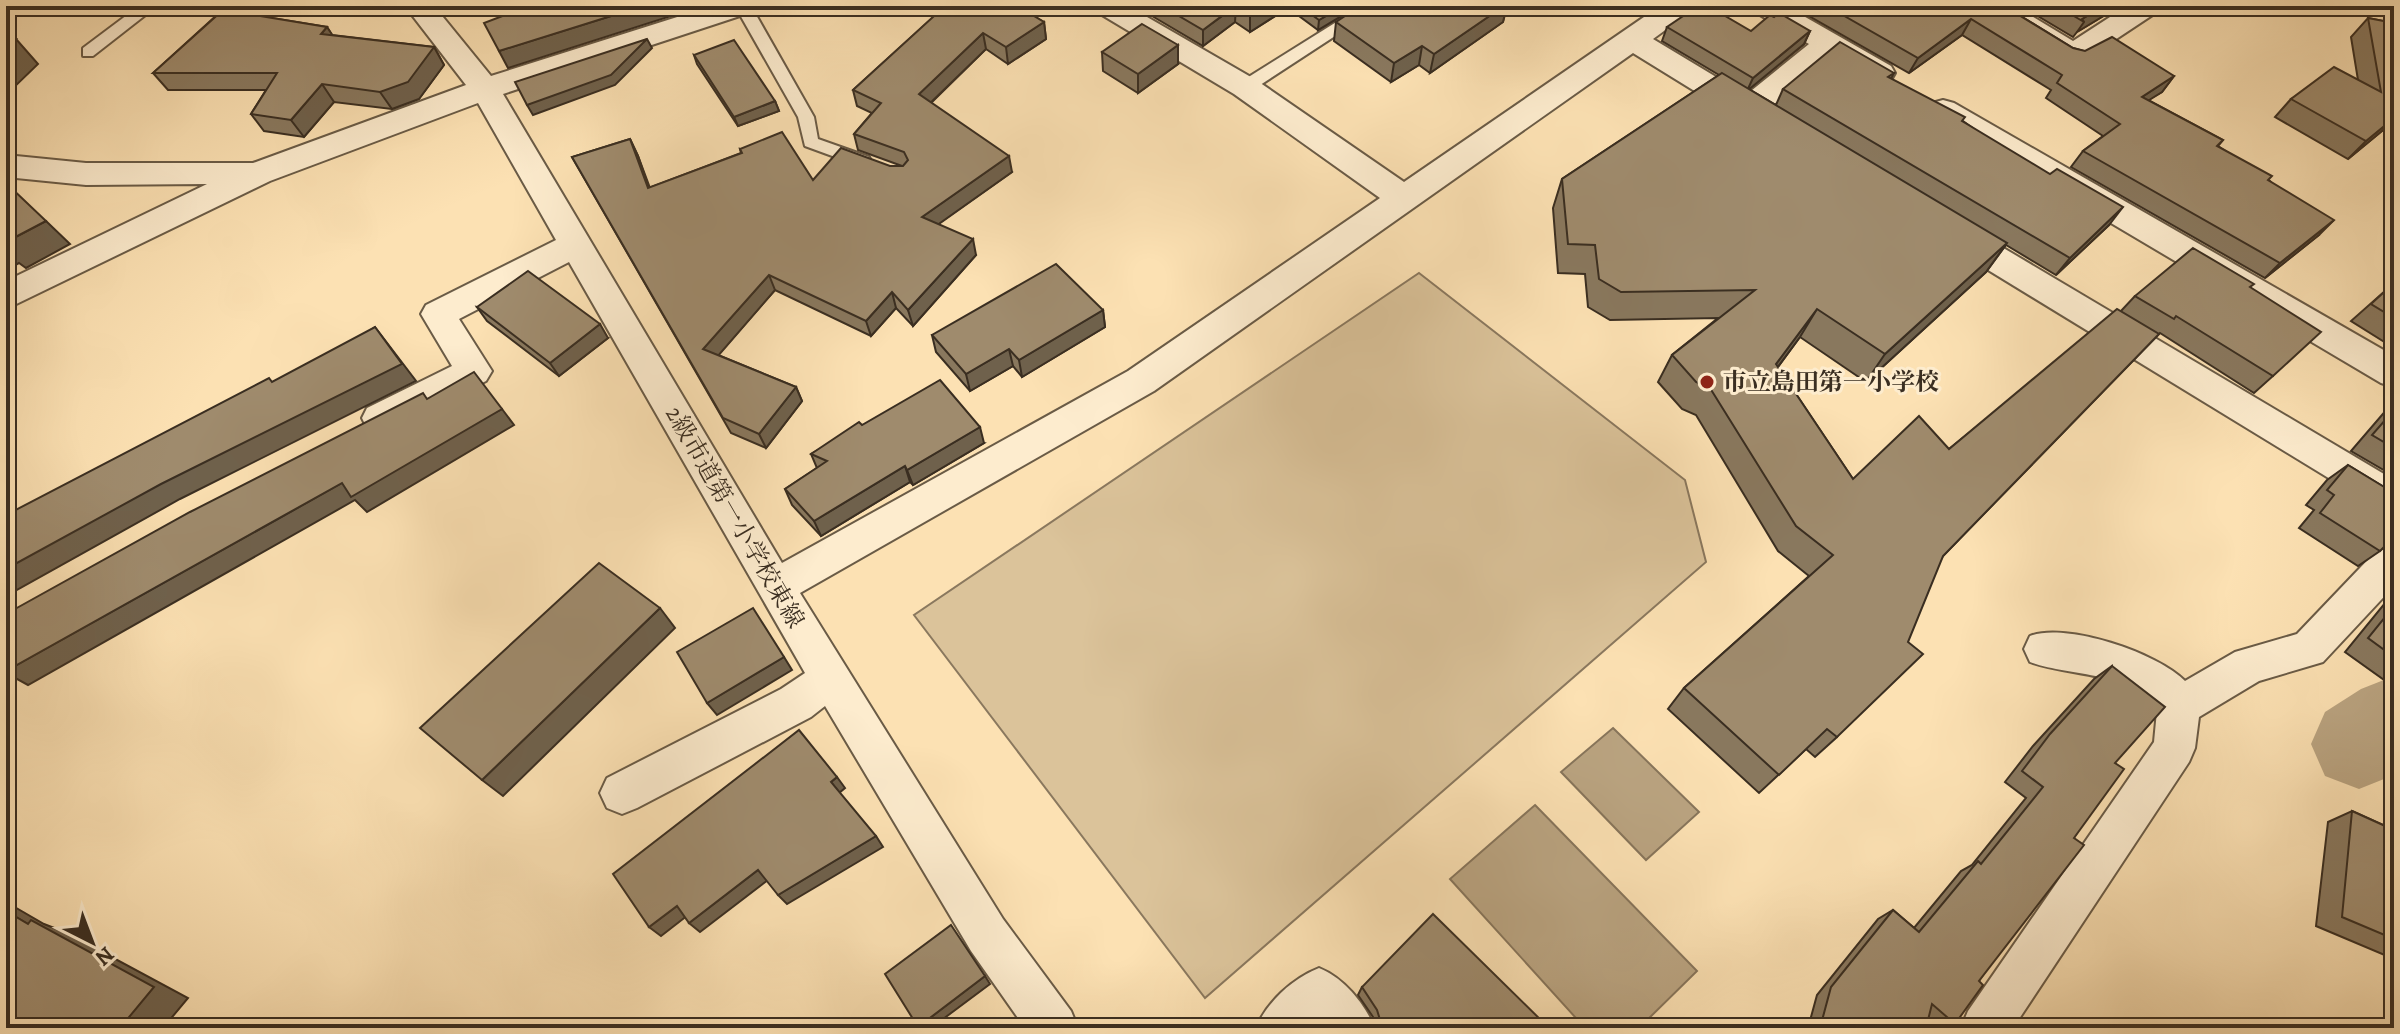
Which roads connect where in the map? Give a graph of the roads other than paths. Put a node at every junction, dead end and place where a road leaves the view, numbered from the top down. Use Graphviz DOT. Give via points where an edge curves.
graph roads {
  1 [pos="149,6"];
  2 [pos="419,6"];
  3 [pos="743,6"];
  4 [pos="1373,6"];
  5 [pos="1680,6"];
  6 [pos="1765,6"];
  7 [pos="1994,6"];
  8 [pos="2147,6"];
  9 [pos="1120,8"];
  10 [pos="1631,39"];
  11 [pos="1829,43"];
  12 [pos="88,52"];
  13 [pos="1245,87"];
  14 [pos="485,89"];
  15 [pos="6,166"];
  16 [pos="886,169"];
  17 [pos="259,173"];
  18 [pos="1403,198"];
  19 [pos="1923,215"];
  20 [pos="576,244"];
  21 [pos="6,296"];
  22 [pos="2394,373"];
  23 [pos="348,435"];
  24 [pos="2394,499"];
  25 [pos="2394,559"];
  26 [pos="775,587"];
  27 [pos="2044,649"];
  28 [pos="830,678"];
  29 [pos="2178,707"];
  30 [pos="622,793"];
  31 [pos="1054,1028"];
  32 [pos="1280,1028"];
  33 [pos="1351,1028"];
  34 [pos="1985,1028"];
  1 -- 12 [label="lane"];
  2 -- 14 [label="street, 2級市道第一小学校東線"];
  3 -- 14 [label="street"];
  3 -- 16 [label="lane" via="806,117 811,142"];
  4 -- 13 [label="lane"];
  5 -- 10 [label="street"];
  6 -- 11 [label="street"];
  7 -- 8 [label="street" via="2073,54"];
  9 -- 13 [label="street"];
  10 -- 11 [label="street" via="1761,118"];
  10 -- 18 [label="street"];
  11 -- 22 [label="street"];
  13 -- 18 [label="street"];
  14 -- 17 [label="street"];
  14 -- 20 [label="street, 2級市道第一小学校東線"];
  15 -- 17 [label="street" via="86,174"];
  17 -- 21 [label="street"];
  18 -- 26 [label="street" via="1141,381"];
  19 -- 24 [label="street"];
  20 -- 23 [label="street" via="438,314 474,371"];
  20 -- 26 [label="street, 2級市道第一小学校東線"];
  25 -- 29 [label="street" via="2309,649 2249,665"];
  26 -- 28 [label="street, 2級市道第一小学校東線"];
  27 -- 29 [label="street" via="2086,655 2139,673 2167,689"];
  28 -- 30 [label="street" via="796,703"];
  28 -- 31 [label="street, 2級市道第一小学校東線" via="987,935"];
  29 -- 34 [label="street" via="2174,748"];
  32 -- 33 [label="street" via="1319,991"];
}
